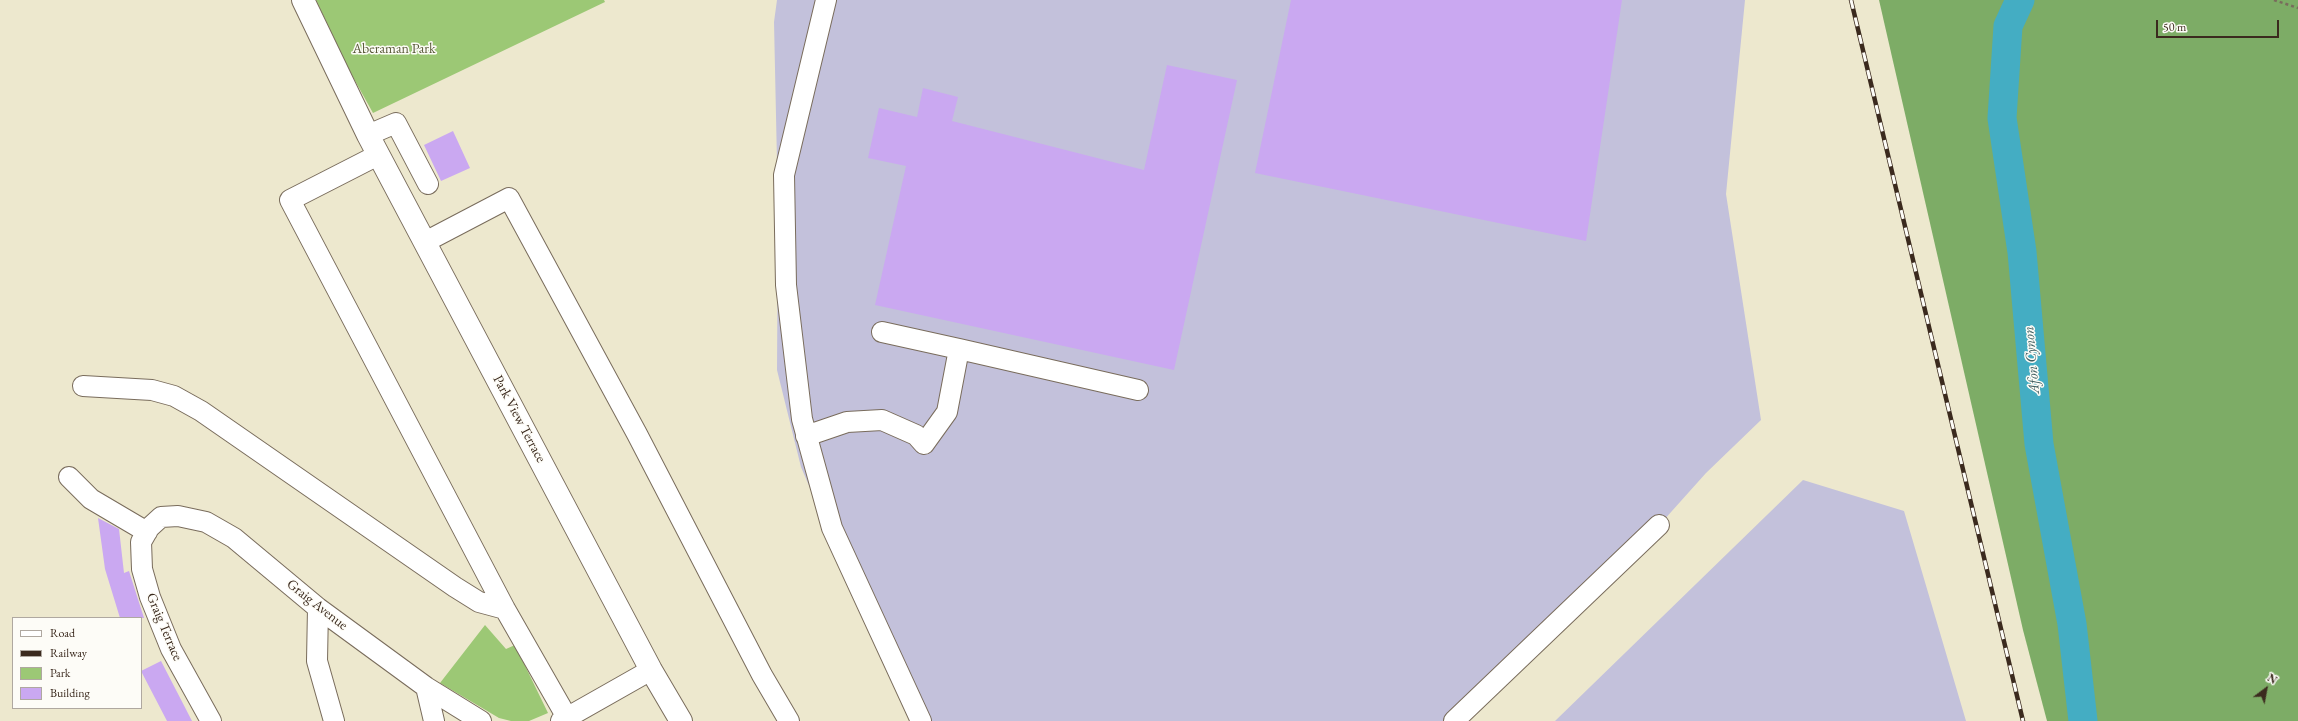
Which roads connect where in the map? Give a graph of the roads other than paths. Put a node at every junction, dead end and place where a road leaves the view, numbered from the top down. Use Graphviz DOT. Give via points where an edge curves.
graph roads {
  1 [pos="303,0"];
  2 [pos="826,0"];
  3 [pos="363,126"];
  4 [pos="378,155"];
  5 [pos="428,184"];
  6 [pos="425,242"];
  7 [pos="882,332"];
  8 [pos="959,349"];
  9 [pos="83,386"];
  10 [pos="1138,390"];
  11 [pos="806,436"];
  12 [pos="69,477"];
  13 [pos="1659,525"];
  14 [pos="148,530"];
  15 [pos="318,608"];
  16 [pos="505,609"];
  17 [pos="651,670"];
  18 [pos="426,687"];
  19 [pos="566,720"];
  20 [pos="211,721"];
  21 [pos="334,721"];
  22 [pos="434,721"];
  23 [pos="481,721"];
  24 [pos="681,721"];
  25 [pos="789,721"];
  26 [pos="921,721"];
  27 [pos="1454,721"];
  1 -- 3 [label="main road, Park View Terrace"];
  2 -- 11 [label="street" via="784,175 786,285"];
  3 -- 4 [label="main road, Park View Terrace"];
  3 -- 5 [label="street" via="396,123"];
  4 -- 6 [label="main road, Park View Terrace"];
  4 -- 16 [label="street" via="290,200"];
  6 -- 17 [label="main road, Park View Terrace"];
  6 -- 25 [label="street" via="509,198 637,434 762,675"];
  7 -- 8 [label="street"];
  8 -- 10 [label="street"];
  8 -- 11 [label="street" via="947,412 924,444 916,435 882,420 847,422"];
  9 -- 16 [label="street" via="152,390 174,396 479,602"];
  11 -- 26 [label="street" via="832,528"];
  12 -- 14 [label="street" via="91,499"];
  13 -- 27 [label="street"];
  14 -- 15 [label="street, Graig Avenue" via="161,517 178,516 206,522 234,538"];
  14 -- 20 [label="street, Graig Terrace" via="141,542 141,549 142,569 150,597 171,649"];
  15 -- 18 [label="street, Graig Avenue"];
  15 -- 21 [label="street" via="317,661"];
  16 -- 19 [label="street"];
  17 -- 19 [label="street"];
  17 -- 24 [label="main road, Park View Terrace"];
  18 -- 22 [label="street"];
  18 -- 23 [label="street, Graig Avenue"];
}
